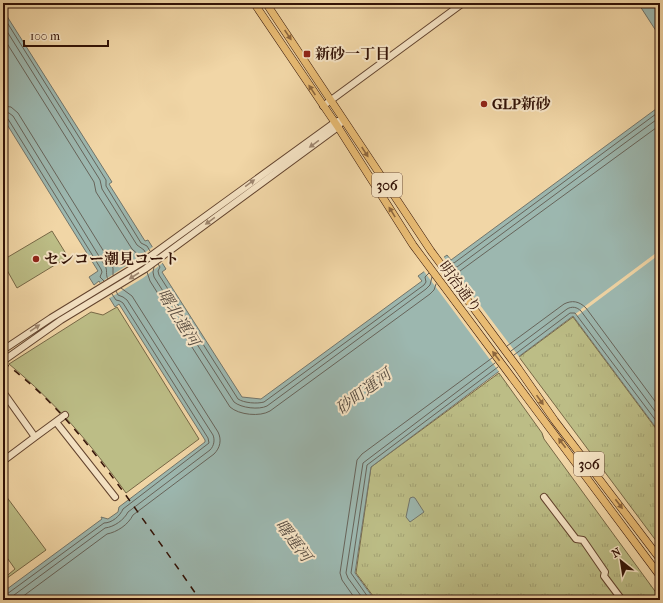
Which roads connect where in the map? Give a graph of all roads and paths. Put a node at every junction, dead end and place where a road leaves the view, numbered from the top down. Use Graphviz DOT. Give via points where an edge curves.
graph roads {
  1 [pos="254,3"];
  2 [pos="266,3"];
  3 [pos="463,3"];
  4 [pos="331,100"];
  5 [pos="323,106"];
  6 [pos="344,119"];
  7 [pos="336,125"];
  8 [pos="3,350"];
  9 [pos="3,361"];
  10 [pos="3,392"];
  11 [pos="65,415"];
  12 [pos="56,422"];
  13 [pos="35,437"];
  14 [pos="3,461"];
  15 [pos="115,497"];
  16 [pos="544,497"];
  17 [pos="660,559"];
  18 [pos="660,576"];
  19 [pos="622,600"];
  5 -- 1 [label="main road, 明治通り / 306, one-way"];
  2 -- 4 [label="main road, 明治通り / 306, one-way"];
  3 -- 4 [label="street"];
  4 -- 5 [label="street"];
  4 -- 6 [label="main road, 明治通り / 306"];
  5 -- 7 [label="main road, 明治通り / 306"];
  6 -- 7 [label="street"];
  6 -- 17 [label="main road, 明治通り / 306, one-way" via="431,252"];
  8 -- 7 [label="street, one-way" via="141,263"];
  7 -- 9 [label="street, one-way" via="145,269 61,320"];
  18 -- 7 [label="main road, 明治通り / 306, one-way" via="412,245"];
  10 -- 13 [label="street"];
  11 -- 12 [label="street"];
  12 -- 13 [label="street"];
  12 -- 15 [label="street"];
  13 -- 14 [label="street"];
  16 -- 19 [label="street" via="576,538 583,540 605,572 604,576"];
}
